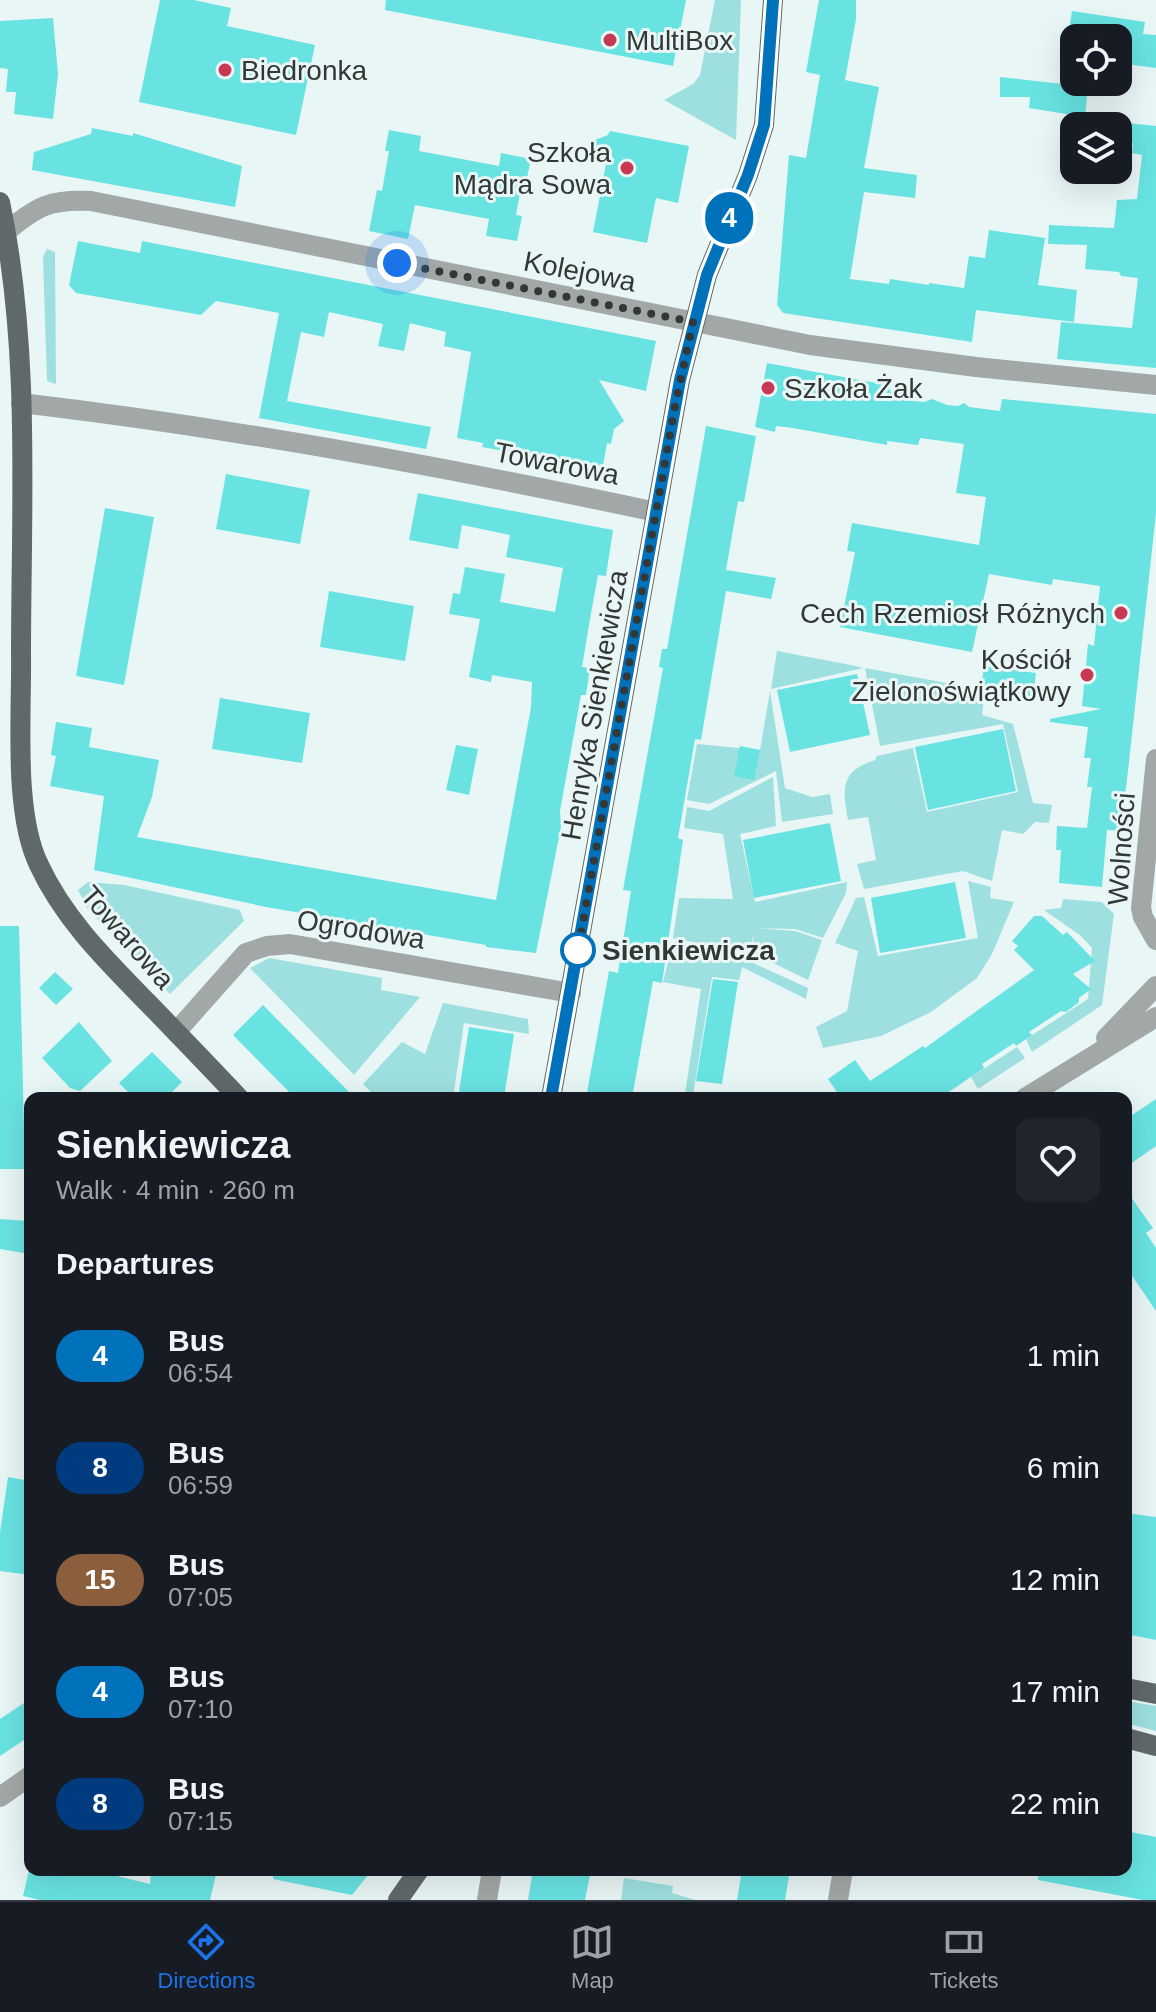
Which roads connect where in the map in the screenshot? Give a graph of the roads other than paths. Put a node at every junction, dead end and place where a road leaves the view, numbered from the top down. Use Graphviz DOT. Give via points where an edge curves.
graph roads {
  1 [pos="773,0"];
  2 [pos="0,202"];
  3 [pos="6,232"];
  4 [pos="693,322"];
  5 [pos="1156,385"];
  6 [pos="21,403"];
  7 [pos="656,512"];
  8 [pos="1156,759"];
  9 [pos="1156,940"];
  10 [pos="1156,986"];
  11 [pos="571,993"];
  12 [pos="1156,1017"];
  13 [pos="176,1032"];
  14 [pos="1079,1062"];
  15 [pos="233,1092"];
  16 [pos="552,1092"];
  17 [pos="1034,1092"];
  18 [pos="1132,1689"];
  19 [pos="1156,1694"];
  20 [pos="1132,1740"];
  21 [pos="1156,1746"];
  22 [pos="24,1780"];
  23 [pos="0,1797"];
  24 [pos="415,1876"];
  25 [pos="491,1876"];
  26 [pos="842,1876"];
  27 [pos="398,1900"];
  28 [pos="487,1900"];
  29 [pos="838,1900"];
  1 -- 4 [label="main road, Henryka Sienkiewicza" via="764,125"];
  2 -- 3 [label="main road, Towarowa"];
  3 -- 4 [label="street, Kolejowa" via="47,203 91,201"];
  3 -- 6 [label="main road, Towarowa"];
  4 -- 5 [label="street, Kolejowa" via="810,345"];
  4 -- 7 [label="main road, Henryka Sienkiewicza"];
  6 -- 7 [label="street, Towarowa" via="437,468"];
  6 -- 13 [label="main road, Towarowa" via="26,827 38,864 64,910"];
  7 -- 11 [label="main road, Henryka Sienkiewicza"];
  8 -- 9 [label="street, Wolności" via="1141,908"];
  10 -- 14 [label="street"];
  11 -- 13 [label="street, Ogrodowa" via="290,944 267,946 246,953"];
  11 -- 16 [label="main road, Henryka Sienkiewicza"];
  12 -- 14 [label="street"];
  13 -- 15 [label="main road, Towarowa"];
  14 -- 17 [label="street"];
  18 -- 19 [label="main road"];
  20 -- 21 [label="main road"];
  22 -- 23 [label="street"];
  24 -- 27 [label="main road"];
  25 -- 28 [label="street"];
  26 -- 29 [label="street"];
}
